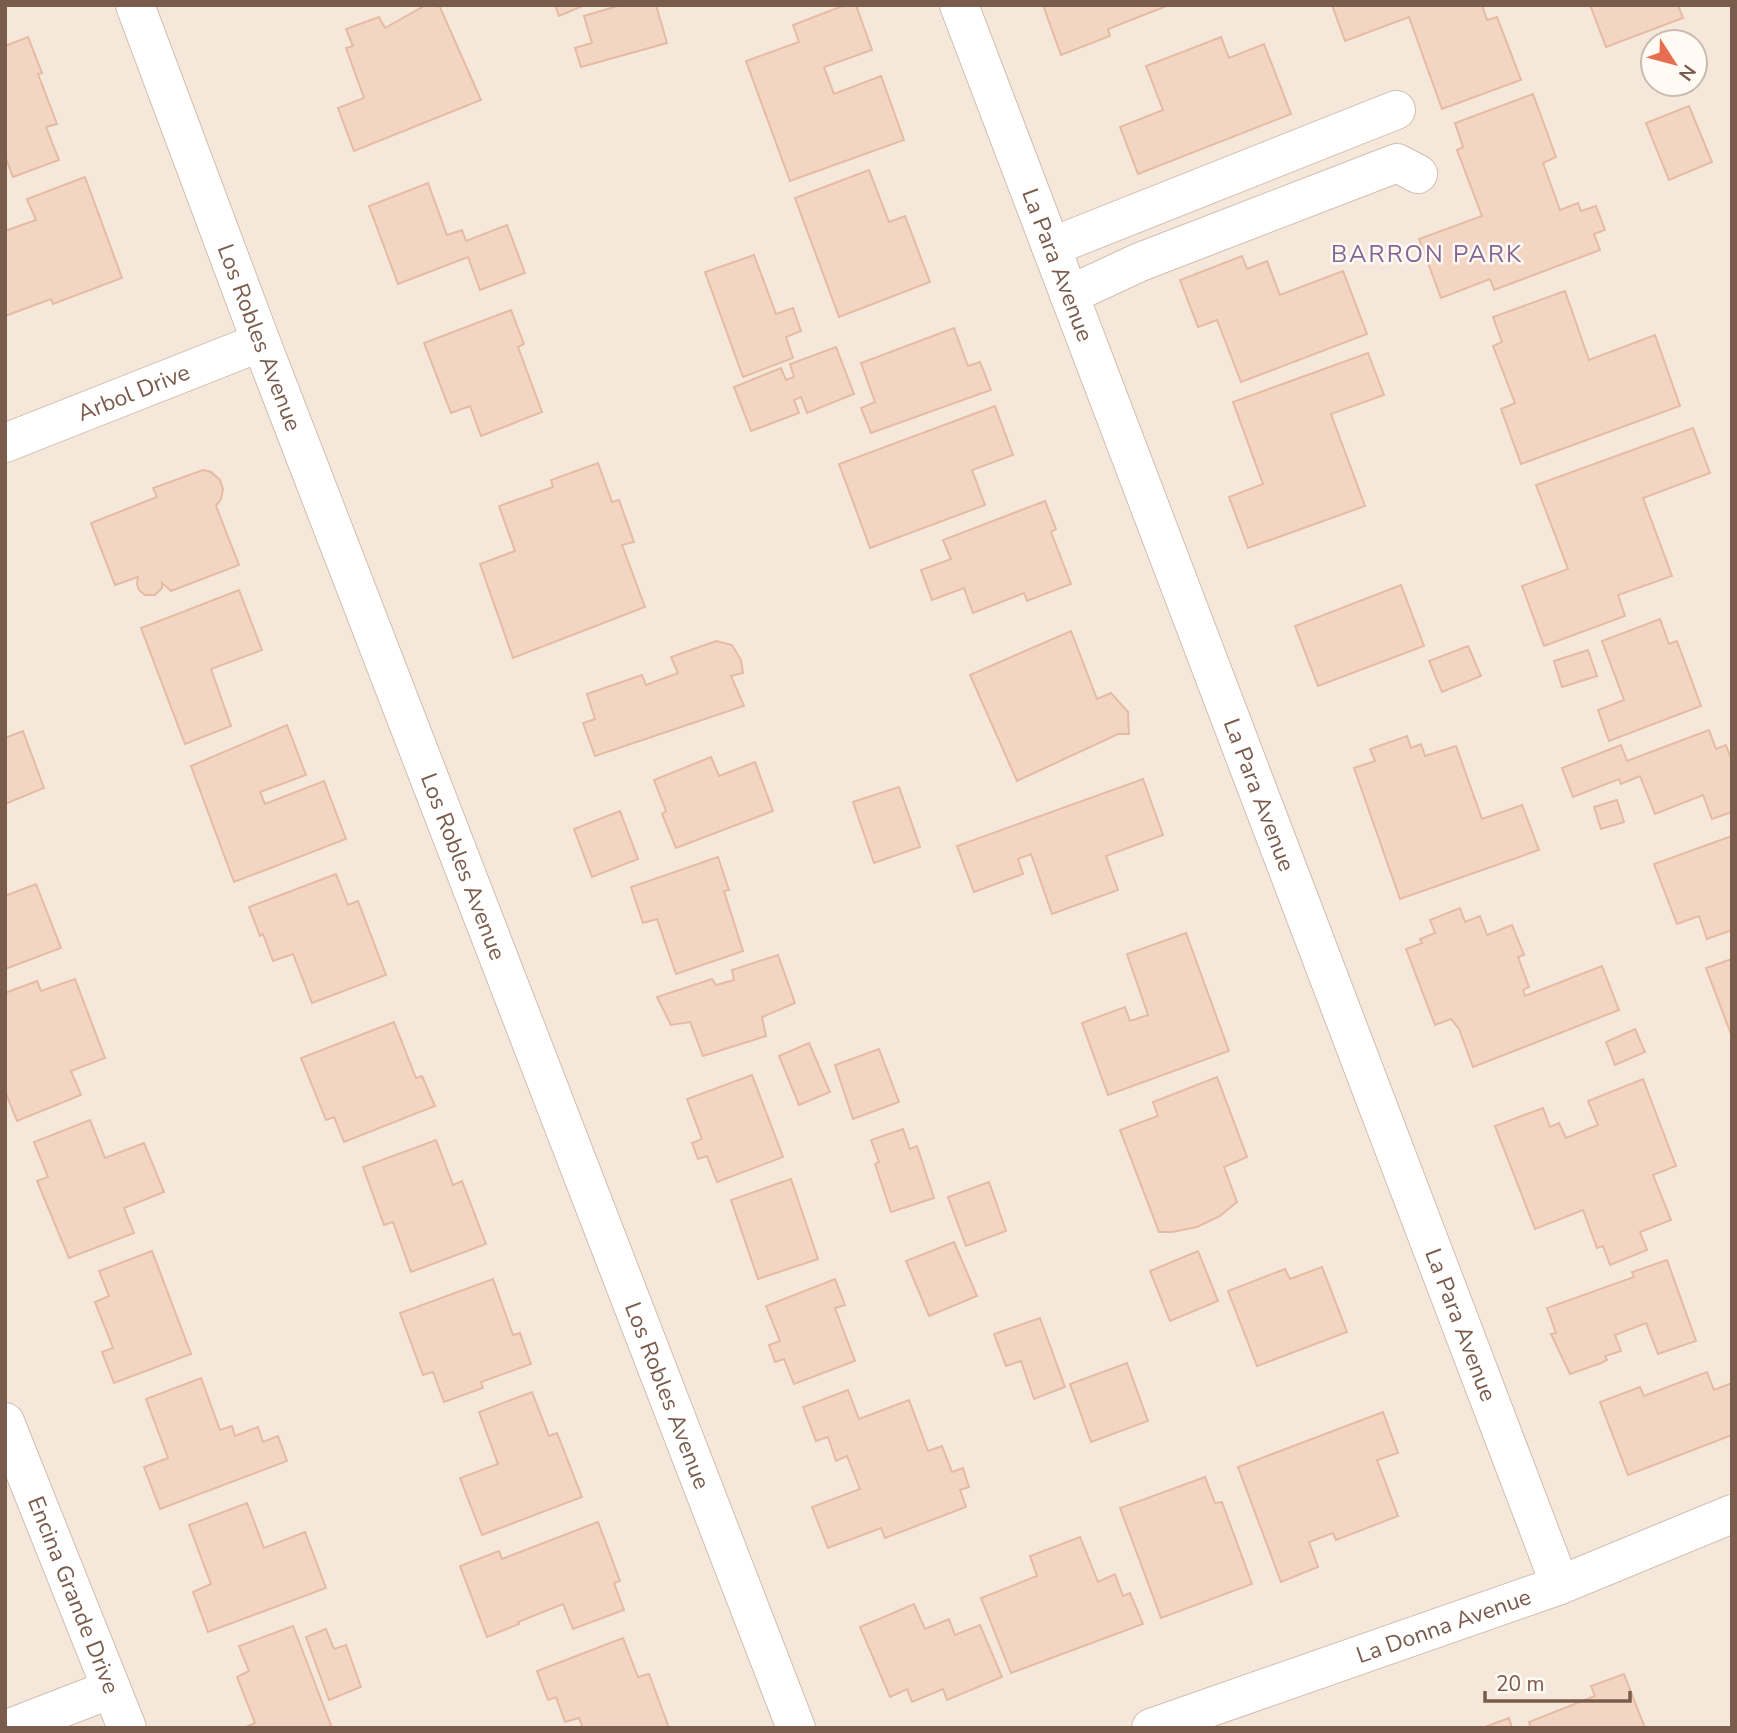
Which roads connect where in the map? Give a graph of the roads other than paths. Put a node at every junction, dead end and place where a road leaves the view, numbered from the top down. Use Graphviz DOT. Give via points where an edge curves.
graph roads {
  1 [pos="135,5"];
  2 [pos="959,5"];
  3 [pos="1396,110"];
  4 [pos="1418,174"];
  5 [pos="1051,247"];
  6 [pos="1069,295"];
  7 [pos="261,342"];
  8 [pos="5,443"];
  9 [pos="5,1422"];
  10 [pos="1732,1514"];
  11 [pos="1560,1585"];
  12 [pos="111,1689"];
  13 [pos="10,1728"];
  14 [pos="127,1728"];
  15 [pos="796,1728"];
  16 [pos="1151,1728"];
  1 -- 7 [label="street, Los Robles Avenue"];
  2 -- 5 [label="street, La Para Avenue"];
  3 -- 5 [label="street"];
  4 -- 6 [label="street" via="1396,163 1140,262"];
  5 -- 6 [label="street, La Para Avenue"];
  6 -- 11 [label="street, La Para Avenue"];
  7 -- 8 [label="street, Arbol Drive"];
  7 -- 15 [label="street, Los Robles Avenue"];
  9 -- 12 [label="street, Encina Grande Drive"];
  10 -- 11 [label="street, La Donna Avenue"];
  11 -- 16 [label="street, La Donna Avenue"];
  12 -- 13 [label="street"];
  12 -- 14 [label="street, Encina Grande Drive"];
}
